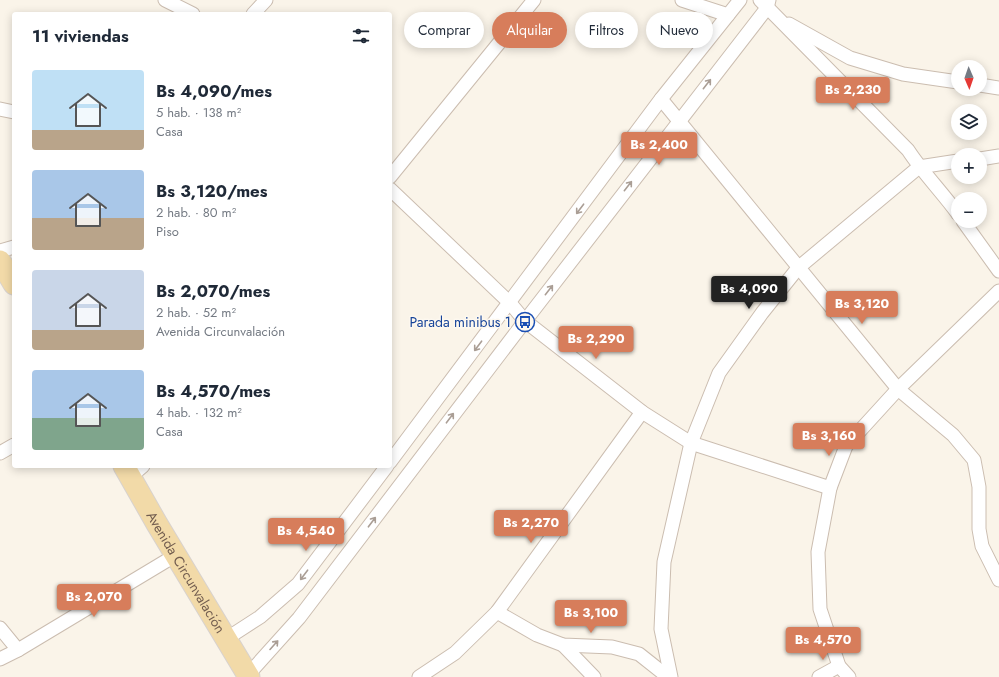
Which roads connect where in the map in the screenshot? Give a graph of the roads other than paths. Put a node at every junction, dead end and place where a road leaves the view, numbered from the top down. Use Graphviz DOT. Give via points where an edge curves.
graph roads {
  1 [pos="165,0"];
  2 [pos="266,0"];
  3 [pos="534,0"];
  4 [pos="682,0"];
  5 [pos="740,0"];
  6 [pos="767,6"];
  7 [pos="189,12"];
  8 [pos="255,12"];
  9 [pos="728,15"];
  10 [pos="951,81"];
  11 [pos="987,86"];
  12 [pos="999,88"];
  13 [pos="661,99"];
  14 [pos="0,108"];
  15 [pos="12,111"];
  16 [pos="679,120"];
  17 [pos="999,156"];
  18 [pos="987,158"];
  19 [pos="951,163"];
  20 [pos="919,167"];
  21 [pos="392,175"];
  22 [pos="392,192"];
  23 [pos="951,204"];
  24 [pos="968,228"];
  25 [pos="12,248"];
  26 [pos="0,251"];
  27 [pos="0,261"];
  28 [pos="798,268"];
  29 [pos="999,271"];
  30 [pos="12,281"];
  31 [pos="999,291"];
  32 [pos="510,303"];
  33 [pos="525,320"];
  34 [pos="898,389"];
  35 [pos="642,412"];
  36 [pos="691,443"];
  37 [pos="12,446"];
  38 [pos="0,453"];
  39 [pos="392,459"];
  40 [pos="385,468"];
  41 [pos="132,470"];
  42 [pos="830,488"];
  43 [pos="176,555"];
  44 [pos="999,580"];
  45 [pos="497,612"];
  46 [pos="0,628"];
  47 [pos="226,639"];
  48 [pos="563,645"];
  49 [pos="18,650"];
  50 [pos="0,659"];
  51 [pos="839,666"];
  52 [pos="247,676"];
  53 [pos="419,677"];
  54 [pos="594,677"];
  55 [pos="670,677"];
  56 [pos="819,677"];
  57 [pos="849,677"];
  1 -- 7 [label="street"];
  2 -- 8 [label="street"];
  3 -- 21 [label="street"];
  4 -- 9 [label="street"];
  5 -- 9 [label="street"];
  6 -- 10 [label="street" via="850,58 903,74"];
  16 -- 6 [label="street, one-way"];
  6 -- 20 [label="street" via="908,150"];
  9 -- 13 [label="street"];
  11 -- 12 [label="street"];
  13 -- 16 [label="street"];
  13 -- 32 [label="street, one-way"];
  14 -- 15 [label="street"];
  16 -- 28 [label="street"];
  33 -- 16 [label="street, one-way"];
  17 -- 18 [label="street"];
  19 -- 20 [label="street"];
  20 -- 23 [label="street"];
  20 -- 28 [label="street"];
  22 -- 32 [label="street"];
  24 -- 29 [label="street"];
  25 -- 26 [label="street"];
  27 -- 30 [label="main road"];
  28 -- 34 [label="street"];
  28 -- 36 [label="street" via="719,374"];
  31 -- 34 [label="street"];
  32 -- 33 [label="street"];
  32 -- 39 [label="street, one-way"];
  33 -- 35 [label="street"];
  52 -- 33 [label="street, one-way" via="299,618"];
  34 -- 42 [label="street" via="846,446"];
  34 -- 44 [label="street" via="953,435 974,460 979,487 979,529 982,546"];
  35 -- 36 [label="street"];
  35 -- 45 [label="street"];
  36 -- 42 [label="street"];
  36 -- 55 [label="street" via="664,562 661,629"];
  37 -- 38 [label="street"];
  40 -- 47 [label="street, one-way" via="298,584 260,617"];
  41 -- 43 [label="main road, Avenida Circunvalación"];
  42 -- 51 [label="street" via="818,552 820,609"];
  43 -- 47 [label="main road, Avenida Circunvalación"];
  43 -- 49 [label="street"];
  45 -- 48 [label="street" via="537,635"];
  45 -- 53 [label="street" via="454,653"];
  46 -- 49 [label="street"];
  47 -- 52 [label="main road, Avenida Circunvalación"];
  48 -- 54 [label="street"];
  48 -- 55 [label="street" via="612,647 639,654"];
  49 -- 50 [label="street"];
  51 -- 56 [label="street"];
  51 -- 57 [label="street"];
}
